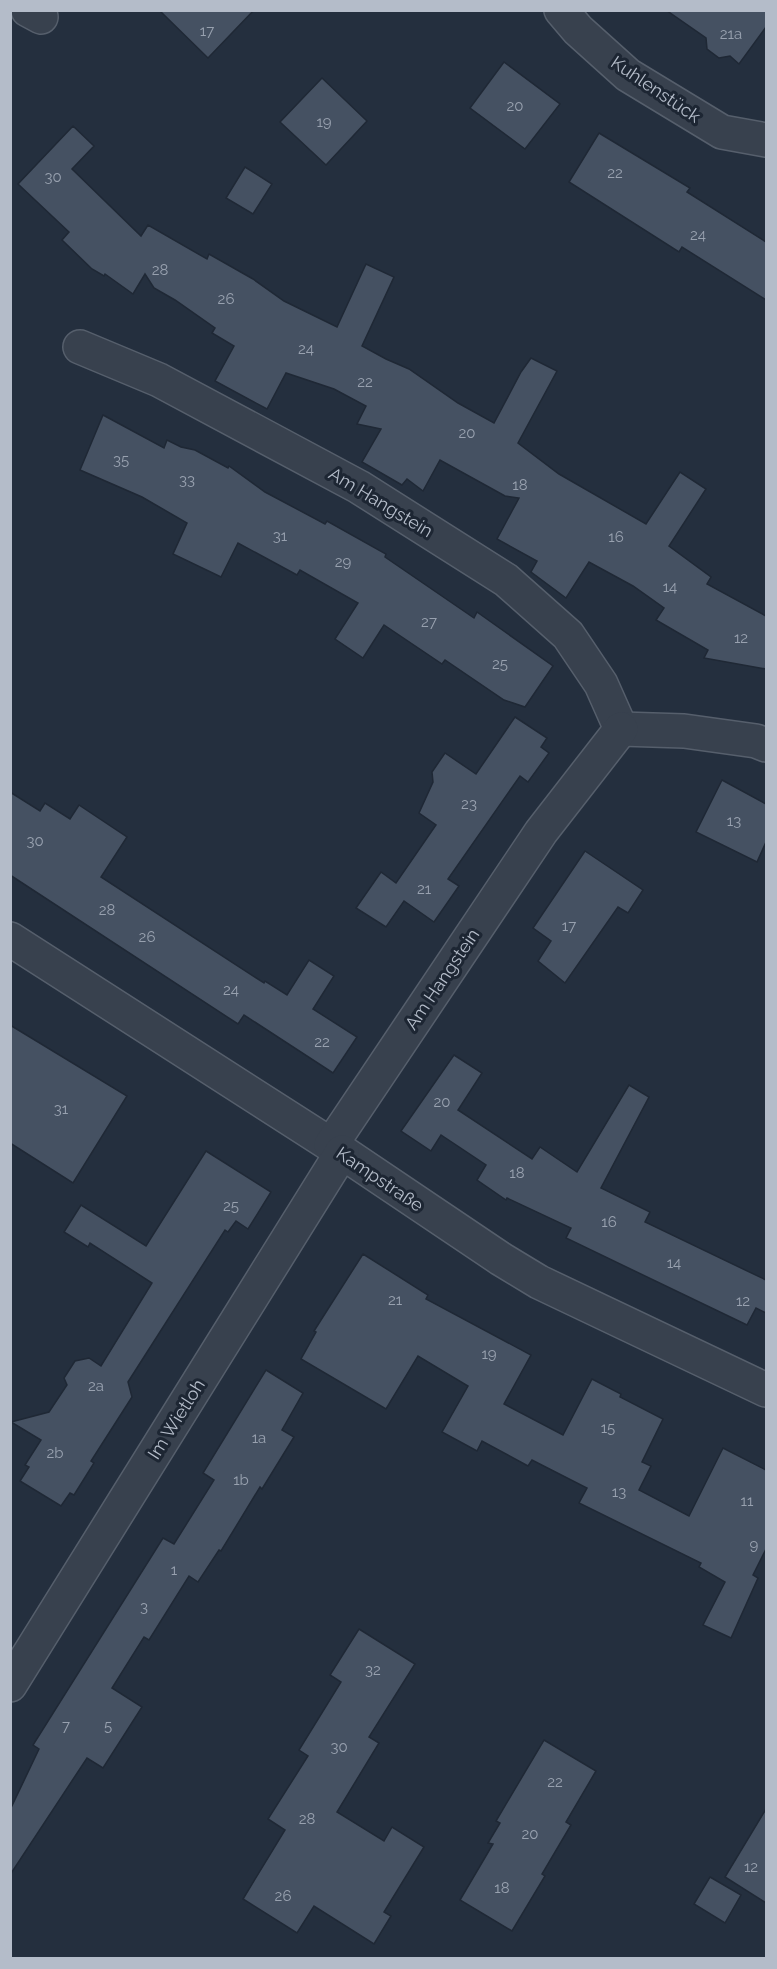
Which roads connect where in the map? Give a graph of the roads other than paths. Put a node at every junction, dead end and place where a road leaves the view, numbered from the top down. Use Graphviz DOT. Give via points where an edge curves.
graph roads {
  1 [pos="561,10"];
  2 [pos="766,140"];
  3 [pos="80,347"];
  4 [pos="621,729"];
  5 [pos="766,745"];
  6 [pos="10,939"];
  7 [pos="336,1149"];
  8 [pos="766,1390"];
  9 [pos="10,1685"];
  1 -- 2 [label="street, Kuhlenstück" via="628,75 722,132"];
  3 -- 4 [label="street, Am Hangstein" via="159,380 359,486 506,580 568,635 601,684"];
  4 -- 5 [label="street" via="684,731"];
  4 -- 7 [label="street, Am Hangstein" via="541,832"];
  6 -- 7 [label="street, Kampstraße"];
  7 -- 8 [label="street, Kampstraße" via="539,1282"];
  7 -- 9 [label="street, Im Wietloh"];
}
